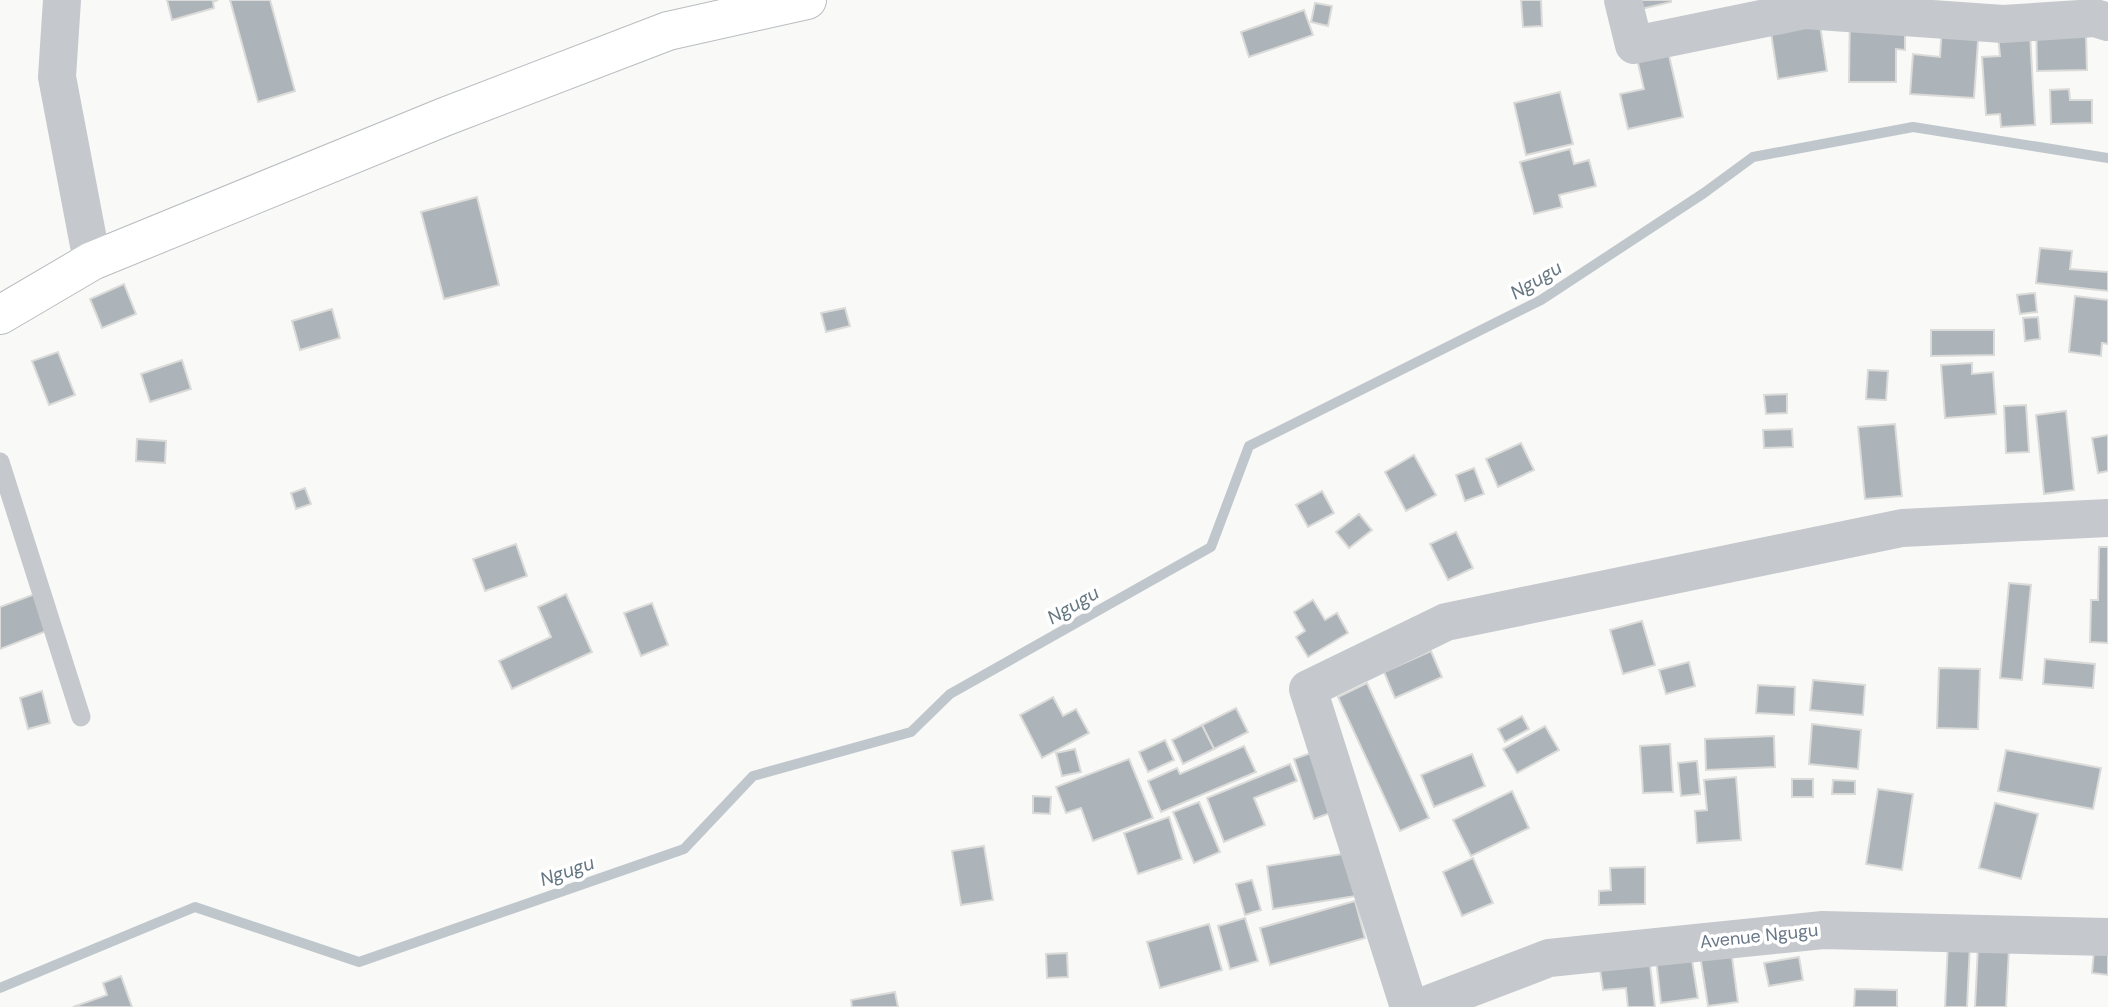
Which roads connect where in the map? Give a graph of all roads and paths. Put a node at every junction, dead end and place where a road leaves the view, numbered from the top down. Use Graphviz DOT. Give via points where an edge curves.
graph roads {
  1 [pos="62,0"];
  2 [pos="807,0"];
  3 [pos="1623,0"];
  4 [pos="2108,22"];
  5 [pos="92,261"];
  6 [pos="0,314"];
  7 [pos="0,462"];
  8 [pos="2108,518"];
  9 [pos="81,717"];
  10 [pos="2108,937"];
  11 [pos="1409,1007"];
  12 [pos="1421,1007"];
  1 -- 5 [label="street" via="57,77"];
  2 -- 5 [label="main road" via="668,31"];
  3 -- 4 [label="street" via="1633,45 1805,10 2003,24 2095,18"];
  5 -- 6 [label="main road"];
  7 -- 9 [label="lane"];
  8 -- 11 [label="street" via="1902,528 1446,622 1308,689"];
  10 -- 12 [label="street, Avenue Ngugu" via="1822,930 1768,935 1549,958"];
}
